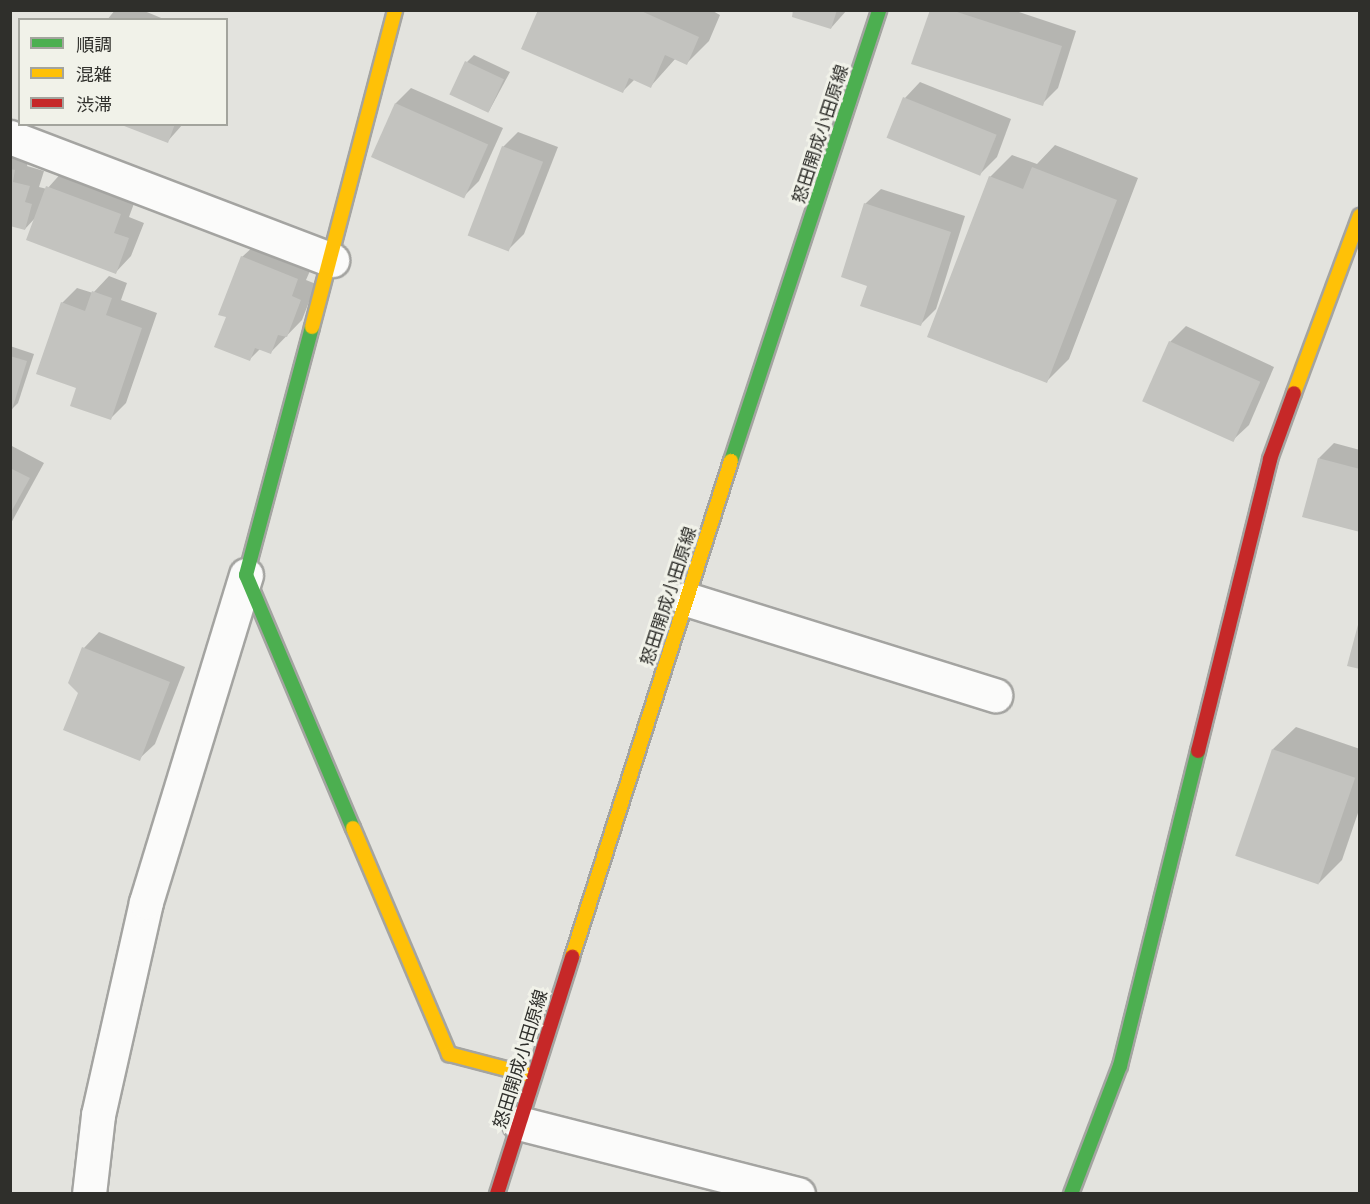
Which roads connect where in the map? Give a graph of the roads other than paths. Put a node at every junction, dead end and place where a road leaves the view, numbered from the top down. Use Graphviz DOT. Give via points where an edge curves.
graph roads {
  1 [pos="395,10"];
  2 [pos="879,10"];
  3 [pos="10,137"];
  4 [pos="1359,216"];
  5 [pos="332,260"];
  6 [pos="246,575"];
  7 [pos="686,599"];
  8 [pos="995,695"];
  9 [pos="533,1076"];
  10 [pos="519,1123"];
  11 [pos="89,1194"];
  12 [pos="497,1194"];
  13 [pos="798,1194"];
  14 [pos="1071,1194"];
  1 -- 5 [label="street"];
  2 -- 7 [label="street, 怒田開成小田原線"];
  3 -- 5 [label="street"];
  4 -- 14 [label="street" via="1270,459 1120,1066"];
  5 -- 6 [label="street"];
  6 -- 9 [label="street" via="449,1054"];
  6 -- 11 [label="street" via="146,902 98,1115"];
  7 -- 8 [label="street"];
  7 -- 9 [label="street, 怒田開成小田原線"];
  9 -- 10 [label="street, 怒田開成小田原線"];
  10 -- 12 [label="street, 怒田開成小田原線"];
  10 -- 13 [label="street"];
}
